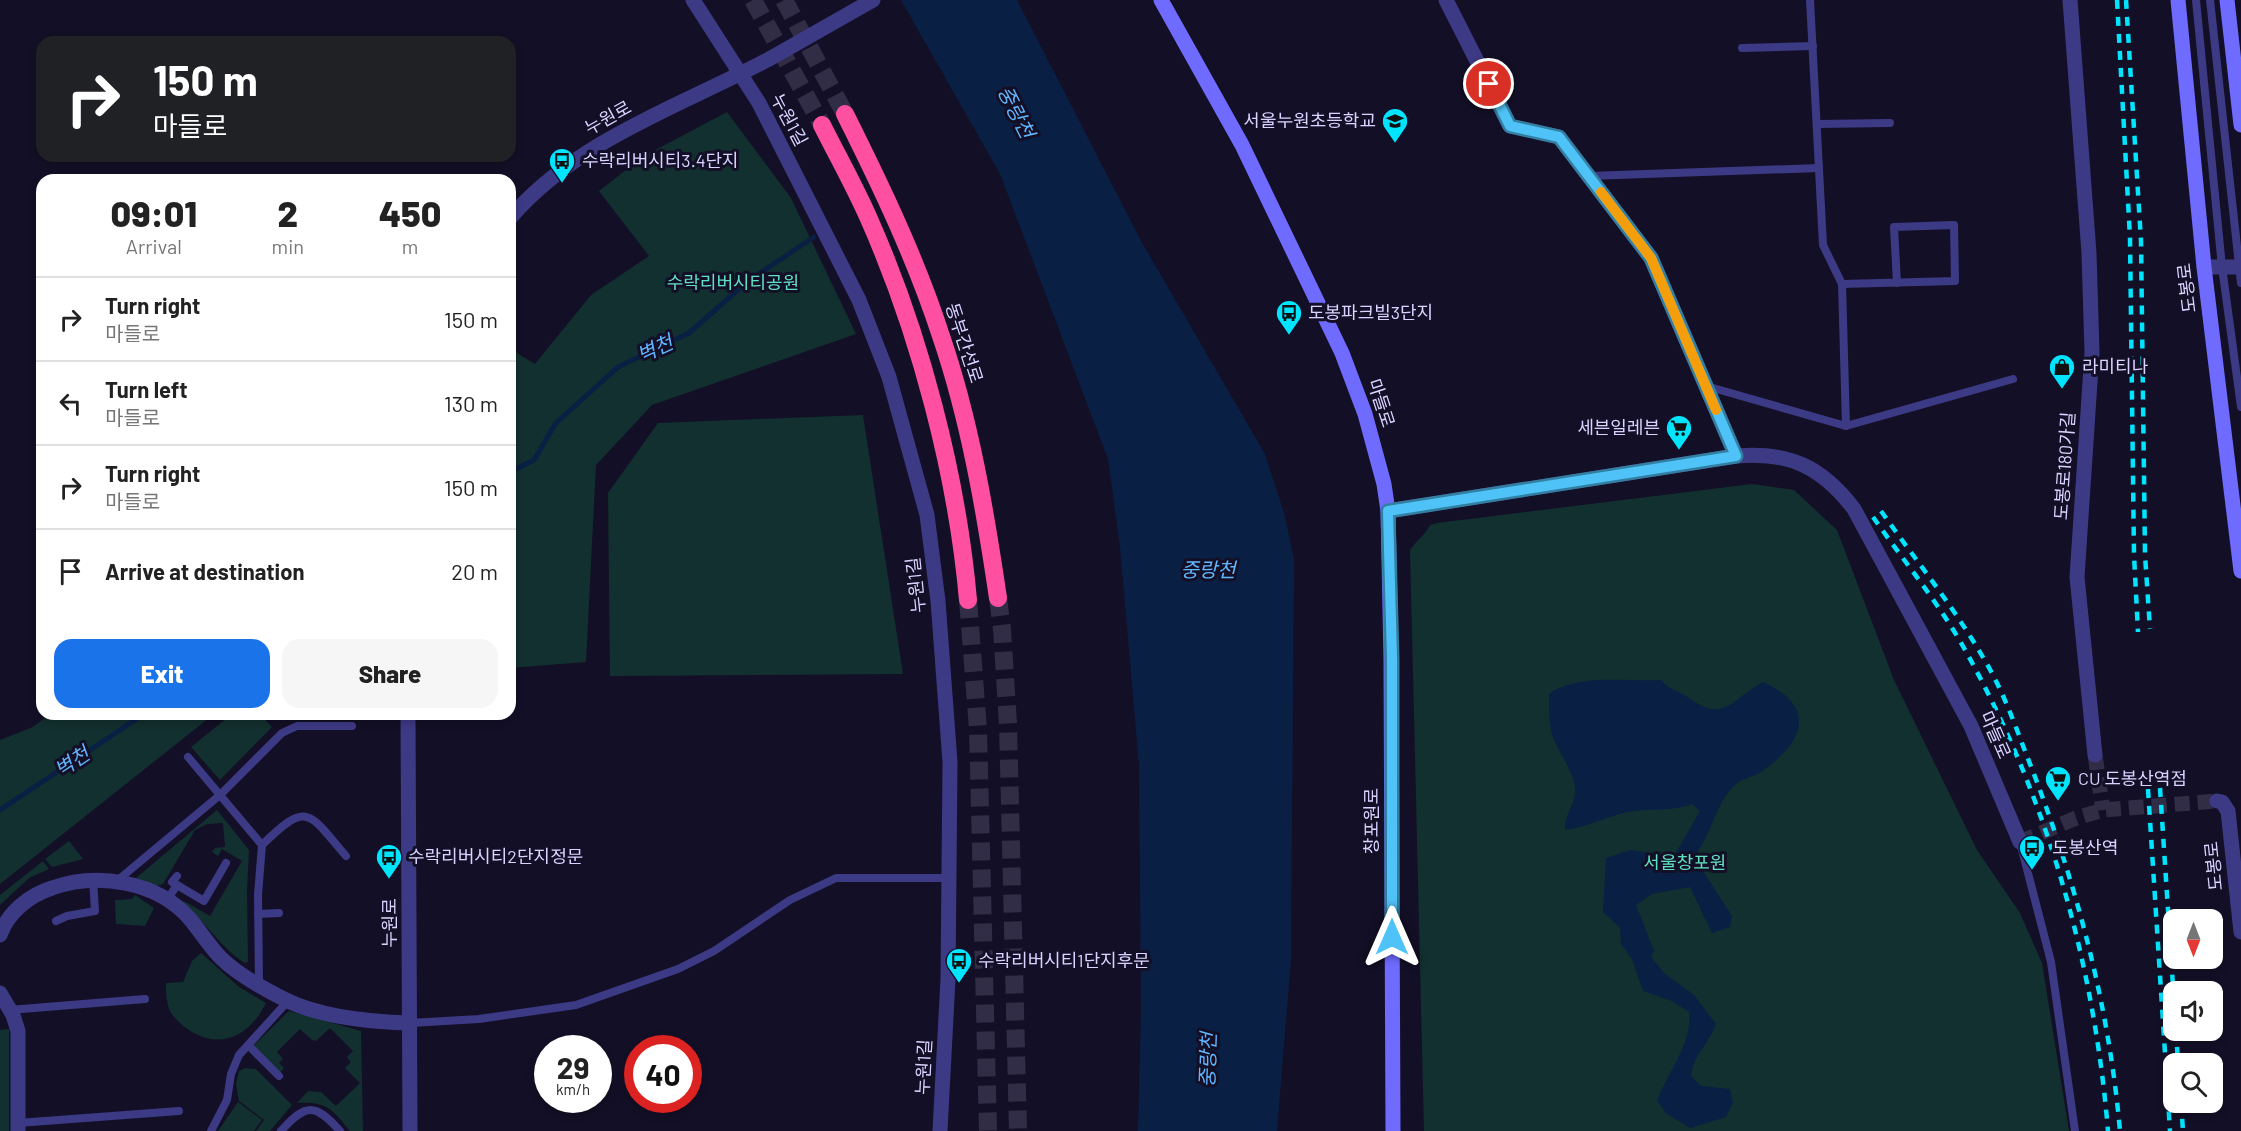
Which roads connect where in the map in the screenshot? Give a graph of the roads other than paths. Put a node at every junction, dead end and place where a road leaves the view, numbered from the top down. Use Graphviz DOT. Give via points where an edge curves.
graph roads {
  1 [pos="693,0"];
  2 [pos="873,0"];
  3 [pos="1161,0"];
  4 [pos="1446,0"];
  5 [pos="1810,0"];
  6 [pos="2070,0"];
  7 [pos="2178,0"];
  8 [pos="2196,0"];
  9 [pos="2210,0"];
  10 [pos="2227,0"];
  11 [pos="1813,46"];
  12 [pos="1742,48"];
  13 [pos="740,74"];
  14 [pos="845,114"];
  15 [pos="1890,123"];
  16 [pos="1817,124"];
  17 [pos="822,125"];
  18 [pos="2241,125"];
  19 [pos="1819,168"];
  20 [pos="1588,176"];
  21 [pos="516,212"];
  22 [pos="2204,267"];
  23 [pos="2222,267"];
  24 [pos="2240,267"];
  25 [pos="1897,283"];
  26 [pos="2241,283"];
  27 [pos="1842,284"];
  28 [pos="2013,379"];
  29 [pos="1706,386"];
  30 [pos="2241,407"];
  31 [pos="1846,426"];
  32 [pos="1736,456"];
  33 [pos="1388,511"];
  34 [pos="2241,571"];
  35 [pos="998,598"];
  36 [pos="968,600"];
  37 [pos="408,720"];
  38 [pos="352,726"];
  39 [pos="2095,755"];
  40 [pos="188,757"];
  41 [pos="220,795"];
  42 [pos="2217,801"];
  43 [pos="2020,842"];
  44 [pos="262,845"];
  45 [pos="346,856"];
  46 [pos="226,863"];
  47 [pos="177,876"];
  48 [pos="949,878"];
  49 [pos="93,880"];
  50 [pos="117,881"];
  51 [pos="181,885"];
  52 [pos="167,900"];
  53 [pos="279,913"];
  54 [pos="258,914"];
  55 [pos="56,921"];
  56 [pos="2241,932"];
  57 [pos="0,935"];
  58 [pos="259,984"];
  59 [pos="0,993"];
  60 [pos="145,999"];
  61 [pos="288,1001"];
  62 [pos="9,1010"];
  63 [pos="410,1023"];
  64 [pos="248,1045"];
  65 [pos="279,1076"];
  66 [pos="179,1111"];
  67 [pos="18,1127"];
  68 [pos="211,1131"];
  69 [pos="281,1131"];
  70 [pos="340,1131"];
  71 [pos="410,1131"];
  72 [pos="940,1131"];
  73 [pos="1393,1131"];
  74 [pos="2075,1131"];
  1 -- 13 [label="street, 누원1길"];
  2 -- 13 [label="street, 누원로, bridge"];
  3 -- 33 [label="street, 마들로" via="1242,145 1342,353 1365,414"];
  4 -- 20 [label="street" via="1510,126 1559,137"];
  5 -- 11 [label="lane"];
  6 -- 39 [label="street, 도봉로180가길" via="2089,253 2092,352 2078,577"];
  7 -- 22 [label="street, 도봉로"];
  8 -- 23 [label="lane"];
  9 -- 24 [label="lane"];
  10 -- 18 [label="street"];
  11 -- 12 [label="lane"];
  11 -- 16 [label="lane"];
  13 -- 21 [label="street, 누원로" via="610,137 560,171"];
  13 -- 48 [label="street, 누원1길" via="765,113 859,300 910,449 927,515 938,601 950,762"];
  14 -- 35 [label="highway, 동부간선로" via="895,218 941,336 974,461"];
  15 -- 16 [label="lane"];
  16 -- 19 [label="lane"];
  17 -- 36 [label="highway" via="869,218 919,360 954,498"];
  19 -- 20 [label="lane"];
  19 -- 27 [label="lane" via="1822,245"];
  20 -- 29 [label="street" via="1651,258"];
  22 -- 23 [label="street"];
  22 -- 34 [label="street, 도봉로"];
  23 -- 24 [label="street"];
  23 -- 30 [label="lane"];
  24 -- 26 [label="lane"];
  25 -- 25 [label="lane" via="1955,281 1954,225 1894,227"];
  25 -- 27 [label="lane"];
  27 -- 31 [label="lane"];
  28 -- 31 [label="lane"];
  29 -- 31 [label="lane"];
  29 -- 32 [label="street"];
  32 -- 33 [label="street, 마들로"];
  32 -- 43 [label="street, 마들로" via="1789,458 1814,469 1844,495 1971,726"];
  33 -- 73 [label="street, 창포원로"];
  37 -- 63 [label="street, 누원로"];
  38 -- 41 [label="lane" via="297,726 282,733"];
  40 -- 41 [label="lane"];
  41 -- 44 [label="lane"];
  41 -- 50 [label="lane"];
  42 -- 56 [label="street, 도봉로" via="2228,811"];
  43 -- 74 [label="lane, 마들로" via="2051,962"];
  44 -- 45 [label="lane" via="286,821 305,816 316,822"];
  44 -- 54 [label="lane"];
  46 -- 51 [label="lane" via="204,901"];
  47 -- 51 [label="lane" via="172,882"];
  48 -- 63 [label="lane" via="836,878 790,900 714,951 678,969 576,1005 479,1019"];
  48 -- 72 [label="street, 누원1길"];
  49 -- 50 [label="street"];
  49 -- 55 [label="lane" via="94,911"];
  49 -- 57 [label="street" via="69,882 37,893 18,908"];
  50 -- 52 [label="street"];
  51 -- 52 [label="lane"];
  52 -- 58 [label="street" via="190,919 222,960"];
  53 -- 54 [label="lane"];
  54 -- 58 [label="lane"];
  58 -- 61 [label="street"];
  59 -- 62 [label="street"];
  60 -- 62 [label="lane"];
  61 -- 63 [label="street" via="361,1022"];
  61 -- 64 [label="lane"];
  62 -- 67 [label="street" via="18,1030"];
  63 -- 71 [label="street, 누원로"];
  64 -- 65 [label="lane"];
  64 -- 68 [label="lane" via="239,1055 227,1100"];
  66 -- 67 [label="lane"];
  69 -- 70 [label="lane" via="306,1109 325,1115"];
}
